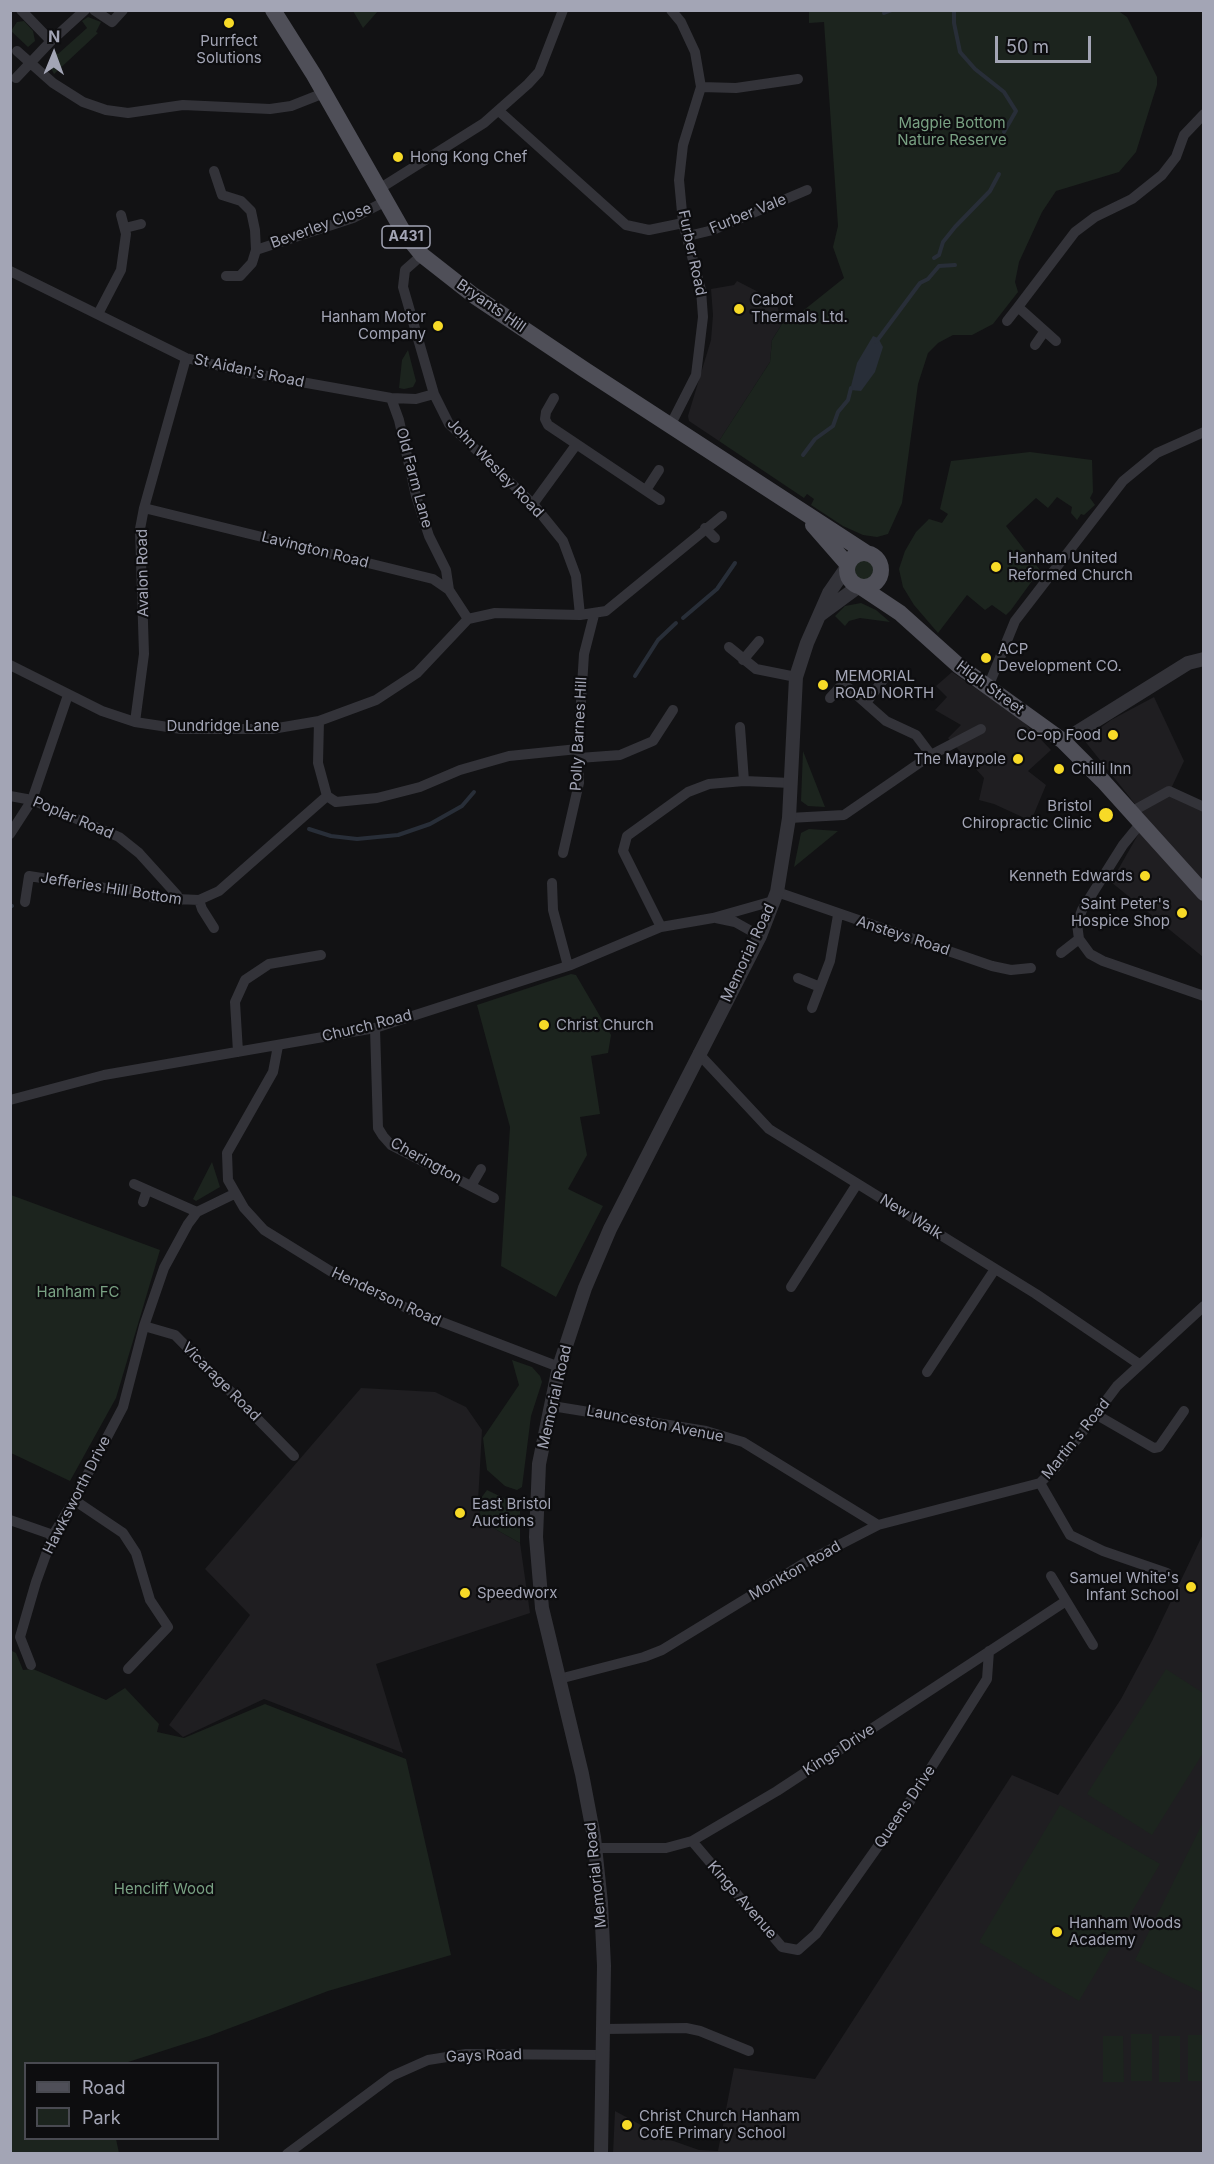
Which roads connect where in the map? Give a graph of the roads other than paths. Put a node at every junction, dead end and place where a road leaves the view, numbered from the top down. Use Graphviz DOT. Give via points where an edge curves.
graph roads {
  1 [pos="21,10"];
  2 [pos="85,10"];
  3 [pos="94,10"];
  4 [pos="123,10"];
  5 [pos="273,10"];
  6 [pos="563,10"];
  7 [pos="671,10"];
  8 [pos="51,41"];
  9 [pos="17,51"];
  10 [pos="30,62"];
  11 [pos="16,78"];
  12 [pos="798,79"];
  13 [pos="700,87"];
  14 [pos="324,93"];
  15 [pos="499,111"];
  16 [pos="1203,114"];
  17 [pos="214,171"];
  18 [pos="807,190"];
  19 [pos="382,195"];
  20 [pos="120,215"];
  21 [pos="683,223"];
  22 [pos="141,224"];
  23 [pos="125,228"];
  24 [pos="688,236"];
  25 [pos="256,250"];
  26 [pos="422,255"];
  27 [pos="10,271"];
  28 [pos="226,276"];
  29 [pos="1018,307"];
  30 [pos="98,314"];
  31 [pos="1007,321"];
  32 [pos="1044,332"];
  33 [pos="1056,341"];
  34 [pos="1035,345"];
  35 [pos="186,358"];
  36 [pos="434,394"];
  37 [pos="391,398"];
  38 [pos="554,398"];
  39 [pos="670,426"];
  40 [pos="1203,432"];
  41 [pos="576,445"];
  42 [pos="659,470"];
  43 [pos="646,490"];
  44 [pos="660,500"];
  45 [pos="533,504"];
  46 [pos="144,508"];
  47 [pos="800,511"];
  48 [pos="722,516"];
  49 [pos="705,528"];
  50 [pos="715,538"];
  51 [pos="865,552"];
  52 [pos="847,566"];
  53 [pos="882,572"];
  54 [pos="860,586"];
  55 [pos="449,590"];
  56 [pos="900,613"];
  57 [pos="821,614"];
  58 [pos="580,615"];
  59 [pos="594,615"];
  60 [pos="468,619"];
  61 [pos="759,641"];
  62 [pos="729,647"];
  63 [pos="1203,658"];
  64 [pos="743,660"];
  65 [pos="10,664"];
  66 [pos="853,673"];
  67 [pos="796,677"];
  68 [pos="883,680"];
  69 [pos="843,683"];
  70 [pos="988,687"];
  71 [pos="68,694"];
  72 [pos="830,698"];
  73 [pos="866,703"];
  74 [pos="673,710"];
  75 [pos="319,721"];
  76 [pos="135,722"];
  77 [pos="740,727"];
  78 [pos="981,729"];
  79 [pos="1063,741"];
  80 [pos="578,753"];
  81 [pos="931,755"];
  82 [pos="744,781"];
  83 [pos="791,783"];
  84 [pos="10,796"];
  85 [pos="327,796"];
  86 [pos="32,800"];
  87 [pos="1203,807"];
  88 [pos="789,818"];
  89 [pos="1136,818"];
  90 [pos="10,834"];
  91 [pos="563,853"];
  92 [pos="552,883"];
  93 [pos="1203,893"];
  94 [pos="775,896"];
  95 [pos="199,900"];
  96 [pos="179,901"];
  97 [pos="25,902"];
  98 [pos="838,915"];
  99 [pos="713,918"];
  100 [pos="661,927"];
  101 [pos="214,928"];
  102 [pos="760,936"];
  103 [pos="1078,939"];
  104 [pos="1061,953"];
  105 [pos="321,955"];
  106 [pos="568,966"];
  107 [pos="1031,968"];
  108 [pos="798,978"];
  109 [pos="820,987"];
  110 [pos="1203,996"];
  111 [pos="812,1008"];
  112 [pos="375,1028"];
  113 [pos="278,1046"];
  114 [pos="238,1052"];
  115 [pos="698,1053"];
  116 [pos="10,1100"];
  117 [pos="480,1169"];
  118 [pos="134,1184"];
  119 [pos="857,1184"];
  120 [pos="471,1186"];
  121 [pos="147,1190"];
  122 [pos="234,1194"];
  123 [pos="494,1198"];
  124 [pos="142,1202"];
  125 [pos="197,1212"];
  126 [pos="995,1269"];
  127 [pos="791,1287"];
  128 [pos="1203,1306"];
  129 [pos="144,1326"];
  130 [pos="1139,1364"];
  131 [pos="559,1367"];
  132 [pos="927,1372"];
  133 [pos="552,1406"];
  134 [pos="1184,1411"];
  135 [pos="1097,1414"];
  136 [pos="294,1456"];
  137 [pos="1040,1483"];
  138 [pos="74,1500"];
  139 [pos="10,1520"];
  140 [pos="878,1525"];
  141 [pos="53,1535"];
  142 [pos="1167,1573"];
  143 [pos="1051,1576"];
  144 [pos="1066,1601"];
  145 [pos="15,1638"];
  146 [pos="1093,1645"];
  147 [pos="989,1651"];
  148 [pos="31,1665"];
  149 [pos="128,1669"];
  150 [pos="559,1679"];
  151 [pos="692,1841"];
  152 [pos="595,1848"];
  153 [pos="798,1950"];
  154 [pos="604,2029"];
  155 [pos="749,2051"];
  156 [pos="603,2055"];
  157 [pos="286,2154"];
  158 [pos="601,2154"];
  1 -- 8 [label="street"];
  2 -- 8 [label="street"];
  3 -- 4 [label="street" via="112,22"];
  5 -- 14 [label="main road, Bryants Hill / A431"];
  6 -- 15 [label="street, Beverley Close" via="539,72"];
  7 -- 13 [label="street, Furber Road" via="695,52"];
  8 -- 10 [label="street"];
  9 -- 10 [label="street"];
  10 -- 11 [label="street"];
  10 -- 14 [label="street" via="83,102 128,113 183,105 270,109 291,106"];
  12 -- 13 [label="street" via="736,88"];
  13 -- 21 [label="street, Furber Road" via="683,145 679,180"];
  14 -- 19 [label="main road, Bryants Hill / A431"];
  15 -- 19 [label="street, Beverley Close"];
  15 -- 21 [label="street" via="626,225 649,230"];
  16 -- 29 [label="street" via="1184,135 1176,157 1162,175 1132,199 1075,232"];
  17 -- 25 [label="street, Beverley Close" via="222,195 241,201 250,211"];
  18 -- 24 [label="street, Furber Vale" via="713,230"];
  19 -- 25 [label="street, Beverley Close" via="353,218"];
  19 -- 26 [label="main road, Bryants Hill / A431"];
  20 -- 23 [label="street"];
  21 -- 24 [label="street, Furber Road"];
  22 -- 23 [label="street"];
  23 -- 30 [label="street" via="121,270"];
  24 -- 39 [label="street, Furber Road" via="701,290 701,350 689,391"];
  25 -- 28 [label="street, Beverley Close" via="252,263 240,276"];
  26 -- 36 [label="street, John Wesley Road" via="405,270 402,287"];
  26 -- 39 [label="main road, Bryants Hill / A431" via="473,295"];
  27 -- 30 [label="street, St Aidan's Road"];
  29 -- 31 [label="street"];
  29 -- 32 [label="street"];
  30 -- 35 [label="street, St Aidan's Road"];
  32 -- 33 [label="street"];
  32 -- 34 [label="street"];
  35 -- 37 [label="street, St Aidan's Road"];
  35 -- 46 [label="street, Avalon Road"];
  36 -- 37 [label="street, St Aidan's Road" via="416,399"];
  36 -- 45 [label="street, John Wesley Road" via="449,424"];
  37 -- 55 [label="street, Old Farm Lane" via="416,496 429,536 447,570"];
  38 -- 41 [label="street" via="545,419"];
  39 -- 47 [label="main road, Bryants Hill / A431"];
  40 -- 70 [label="street" via="1157,453 1123,481 1015,621"];
  41 -- 43 [label="street"];
  41 -- 45 [label="street"];
  42 -- 43 [label="street"];
  43 -- 44 [label="street"];
  45 -- 58 [label="street, John Wesley Road" via="562,541 576,576"];
  46 -- 55 [label="street, Lavington Road" via="433,579"];
  46 -- 76 [label="street, Avalon Road" via="140,529 144,654"];
  47 -- 51 [label="main road, Bryants Hill / A431"];
  47 -- 52 [label="main road, Bryants Hill / A431"];
  48 -- 49 [label="street"];
  49 -- 50 [label="street"];
  49 -- 59 [label="street" via="625,598"];
  51 -- 52 [label="main road" via="854,556"];
  51 -- 53 [label="main road, A431" via="875,556"];
  52 -- 54 [label="main road, A431" via="848,576"];
  52 -- 57 [label="street, Memorial Road"];
  53 -- 54 [label="main road" via="877,582"];
  53 -- 56 [label="main road, High Street / A431"];
  54 -- 56 [label="main road, High Street / A431"];
  54 -- 57 [label="street, Memorial Road"];
  55 -- 60 [label="street, Lavington Road"];
  56 -- 70 [label="main road, High Street / A431"];
  57 -- 67 [label="street, Memorial Road"];
  58 -- 59 [label="street"];
  58 -- 60 [label="street" via="495,613"];
  59 -- 80 [label="street, Polly Barnes Hill" via="584,654"];
  60 -- 75 [label="street, Dundridge Lane" via="417,673 376,700"];
  61 -- 64 [label="street"];
  62 -- 64 [label="street"];
  63 -- 79 [label="street" via="1188,663"];
  64 -- 67 [label="street" via="756,669"];
  65 -- 71 [label="street, Dundridge Lane"];
  66 -- 69 [label="street"];
  67 -- 83 [label="street, Memorial Road"];
  68 -- 73 [label="street"];
  69 -- 72 [label="street"];
  69 -- 73 [label="street"];
  70 -- 79 [label="main road, High Street / A431"];
  71 -- 76 [label="street, Dundridge Lane"];
  71 -- 86 [label="street"];
  73 -- 81 [label="street" via="886,721 916,735"];
  74 -- 80 [label="street" via="652,741 620,755"];
  75 -- 76 [label="street, Dundridge Lane" via="272,729 181,729"];
  75 -- 85 [label="street" via="318,763"];
  77 -- 82 [label="street"];
  78 -- 81 [label="street"];
  79 -- 89 [label="main road, High Street / A431"];
  80 -- 85 [label="street" via="509,756 377,798 336,802"];
  80 -- 91 [label="street, Polly Barnes Hill" via="579,783"];
  81 -- 88 [label="street" via="844,816"];
  82 -- 83 [label="street"];
  82 -- 100 [label="street" via="709,784 688,792 627,836 623,851"];
  83 -- 88 [label="street, Memorial Road"];
  84 -- 86 [label="street, Poplar Road"];
  85 -- 95 [label="street, Jefferies Hill Bottom" via="219,891"];
  86 -- 90 [label="street"];
  86 -- 96 [label="street, Poplar Road" via="119,837 139,852"];
  87 -- 89 [label="street" via="1169,791"];
  88 -- 94 [label="street, Memorial Road"];
  89 -- 93 [label="main road, High Street / A431"];
  89 -- 103 [label="street" via="1082,910 1077,924"];
  92 -- 106 [label="street" via="553,910"];
  94 -- 98 [label="street, Ansteys Road"];
  94 -- 99 [label="street, Church Road"];
  94 -- 102 [label="street, Memorial Road"];
  95 -- 96 [label="street, Jefferies Hill Bottom"];
  95 -- 101 [label="street, Jefferies Hill Bottom"];
  96 -- 97 [label="street, Jefferies Hill Bottom" via="131,889 29,876"];
  98 -- 107 [label="street, Ansteys Road" via="1002,969"];
  98 -- 109 [label="street" via="830,961"];
  99 -- 100 [label="street, Church Road"];
  99 -- 102 [label="street, Church Road" via="735,922"];
  100 -- 106 [label="street, Church Road"];
  102 -- 115 [label="street, Memorial Road"];
  103 -- 104 [label="street"];
  103 -- 110 [label="street" via="1090,954 1103,961"];
  105 -- 114 [label="street" via="269,964 245,980 235,1002"];
  106 -- 112 [label="street, Church Road"];
  108 -- 109 [label="street"];
  109 -- 111 [label="street"];
  112 -- 113 [label="street, Church Road"];
  112 -- 120 [label="street, Cherington" via="378,1128 392,1145"];
  113 -- 114 [label="street, Church Road"];
  113 -- 122 [label="street" via="273,1072 227,1153 228,1180"];
  114 -- 116 [label="street, Church Road" via="104,1075"];
  115 -- 119 [label="street, New Walk" via="762,1124"];
  115 -- 131 [label="street, Memorial Road" via="610,1229"];
  117 -- 120 [label="street, Cherington"];
  118 -- 121 [label="street"];
  119 -- 126 [label="street, New Walk"];
  119 -- 127 [label="street"];
  120 -- 123 [label="street, Cherington"];
  121 -- 124 [label="street"];
  121 -- 125 [label="street"];
  122 -- 125 [label="street"];
  122 -- 131 [label="street, Henderson Road" via="264,1230 335,1274 413,1311"];
  125 -- 129 [label="street" via="164,1268"];
  126 -- 130 [label="street, New Walk"];
  126 -- 132 [label="street"];
  128 -- 130 [label="street, Martin's Road"];
  129 -- 136 [label="street, Vicarage Road" via="175,1335"];
  129 -- 138 [label="street, Hawksworth Drive" via="123,1407"];
  130 -- 135 [label="street, Martin's Road"];
  131 -- 133 [label="street, Memorial Road"];
  133 -- 140 [label="street, Launceston Avenue" via="706,1431 743,1442"];
  133 -- 150 [label="street, Memorial Road" via="539,1464 536,1537 542,1608"];
  134 -- 135 [label="street" via="1159,1447 1151,1447"];
  135 -- 137 [label="street, Martin's Road"];
  137 -- 140 [label="street, Monkton Road"];
  137 -- 142 [label="street, Martin's Road" via="1070,1535"];
  138 -- 141 [label="street, Hawksworth Drive"];
  138 -- 149 [label="street" via="123,1533 136,1553 150,1600 168,1627"];
  139 -- 141 [label="street"];
  140 -- 150 [label="street, Monkton Road" via="806,1562 662,1650"];
  141 -- 145 [label="street, Hawksworth Drive"];
  143 -- 144 [label="street"];
  144 -- 146 [label="street"];
  144 -- 147 [label="street, Kings Drive"];
  145 -- 148 [label="street, Hawksworth Drive"];
  147 -- 151 [label="street, Kings Drive" via="777,1791"];
  147 -- 153 [label="street, Queens Drive" via="987,1679 916,1792 816,1934"];
  150 -- 152 [label="street, Memorial Road"];
  151 -- 152 [label="street, Kings Drive" via="666,1848"];
  151 -- 153 [label="street, Kings Avenue" via="782,1947"];
  152 -- 154 [label="street, Memorial Road"];
  154 -- 155 [label="street" via="686,2028"];
  154 -- 156 [label="street, Memorial Road"];
  156 -- 157 [label="street, Gays Road" via="466,2054 428,2060 392,2076"];
  156 -- 158 [label="street, Memorial Road"];
}
